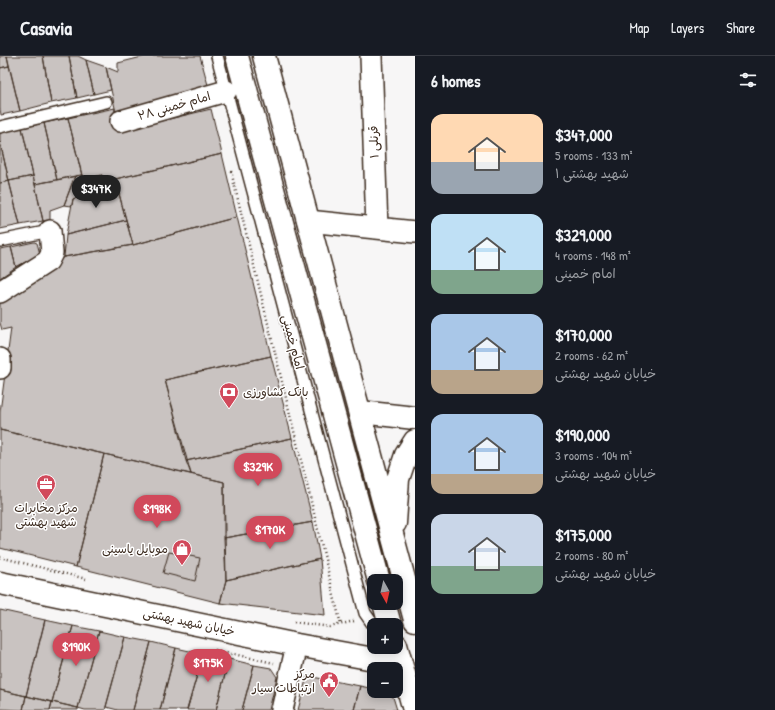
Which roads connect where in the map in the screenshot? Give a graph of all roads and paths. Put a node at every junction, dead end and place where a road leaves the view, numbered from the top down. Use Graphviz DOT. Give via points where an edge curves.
graph roads {
  1 [pos="217,56"];
  2 [pos="236,56"];
  3 [pos="264,56"];
  4 [pos="371,56"];
  5 [pos="226,91"];
  6 [pos="106,102"];
  7 [pos="122,121"];
  8 [pos="0,127"];
  9 [pos="231,170"];
  10 [pos="308,221"];
  11 [pos="377,228"];
  12 [pos="50,230"];
  13 [pos="415,232"];
  14 [pos="0,241"];
  15 [pos="0,292"];
  16 [pos="0,359"];
  17 [pos="0,368"];
  18 [pos="360,412"];
  19 [pos="415,418"];
  20 [pos="415,441"];
  21 [pos="394,540"];
  22 [pos="0,557"];
  23 [pos="376,574"];
  24 [pos="87,579"];
  25 [pos="0,583"];
  26 [pos="365,613"];
  27 [pos="368,618"];
  28 [pos="415,620"];
  29 [pos="292,622"];
  30 [pos="341,626"];
  31 [pos="297,645"];
  32 [pos="404,657"];
  33 [pos="282,710"];
  34 [pos="414,710"];
  1 -- 5 [label="lane, امام خمینی"];
  2 -- 23 [label="main road, امام خمینی"];
  3 -- 10 [label="main road"];
  4 -- 11 [label="street, قرنلی ۱"];
  5 -- 7 [label="street, امام خمینی ۲۸"];
  5 -- 26 [label="lane, امام خمینی"];
  6 -- 8 [label="lane"];
  9 -- 30 [label="path"];
  10 -- 11 [label="street"];
  10 -- 18 [label="main road"];
  11 -- 13 [label="street"];
  12 -- 14 [label="lane"];
  12 -- 15 [label="street" via="52,253 48,261"];
  16 -- 17 [label="street"];
  18 -- 19 [label="main road"];
  18 -- 21 [label="main road"];
  20 -- 21 [label="main road" via="406,455 398,479"];
  21 -- 28 [label="main road"];
  22 -- 24 [label="path"];
  25 -- 31 [label="main road, خیابان شهید بهشتی"];
  26 -- 27 [label="lane, امام خمینی"];
  26 -- 30 [label="path" via="353,622"];
  29 -- 30 [label="path"];
  31 -- 32 [label="main road, خیابان شهید بهشتی"];
  31 -- 33 [label="street"];
  32 -- 34 [label="main road"];
}
